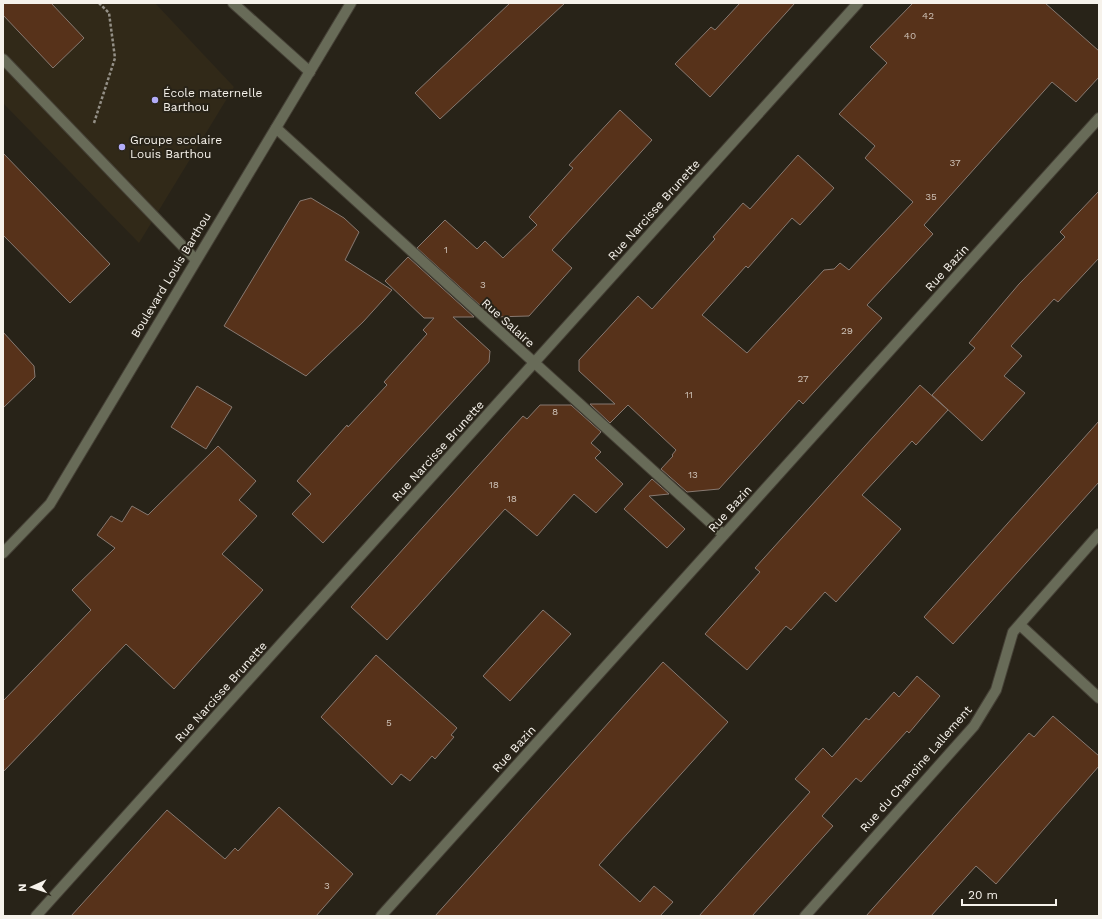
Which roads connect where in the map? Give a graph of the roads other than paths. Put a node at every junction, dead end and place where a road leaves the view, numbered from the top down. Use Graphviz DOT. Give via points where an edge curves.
graph roads {
  1 [pos="233,3"];
  2 [pos="352,3"];
  3 [pos="858,3"];
  4 [pos="3,60"];
  5 [pos="310,72"];
  6 [pos="1099,118"];
  7 [pos="276,128"];
  8 [pos="196,260"];
  9 [pos="533,364"];
  10 [pos="1099,534"];
  11 [pos="724,535"];
  12 [pos="3,553"];
  13 [pos="1020,625"];
  14 [pos="1099,698"];
  15 [pos="36,916"];
  16 [pos="381,916"];
  17 [pos="805,916"];
  1 -- 5 [label="street"];
  2 -- 5 [label="street, Boulevard Louis Barthou"];
  3 -- 9 [label="street, Rue Narcisse Brunette"];
  4 -- 8 [label="street"];
  5 -- 7 [label="street, Boulevard Louis Barthou"];
  6 -- 11 [label="street, Rue Bazin"];
  7 -- 8 [label="street, Boulevard Louis Barthou"];
  7 -- 9 [label="street, Rue Salaire"];
  8 -- 12 [label="street, Boulevard Louis Barthou" via="50,504"];
  9 -- 11 [label="street, Rue Salaire"];
  9 -- 15 [label="street, Rue Narcisse Brunette"];
  10 -- 13 [label="street, Rue du Chanoine Lallement"];
  11 -- 16 [label="street, Rue Bazin"];
  13 -- 14 [label="street"];
  13 -- 17 [label="street, Rue du Chanoine Lallement" via="1013,632 996,690 974,726"];
}
